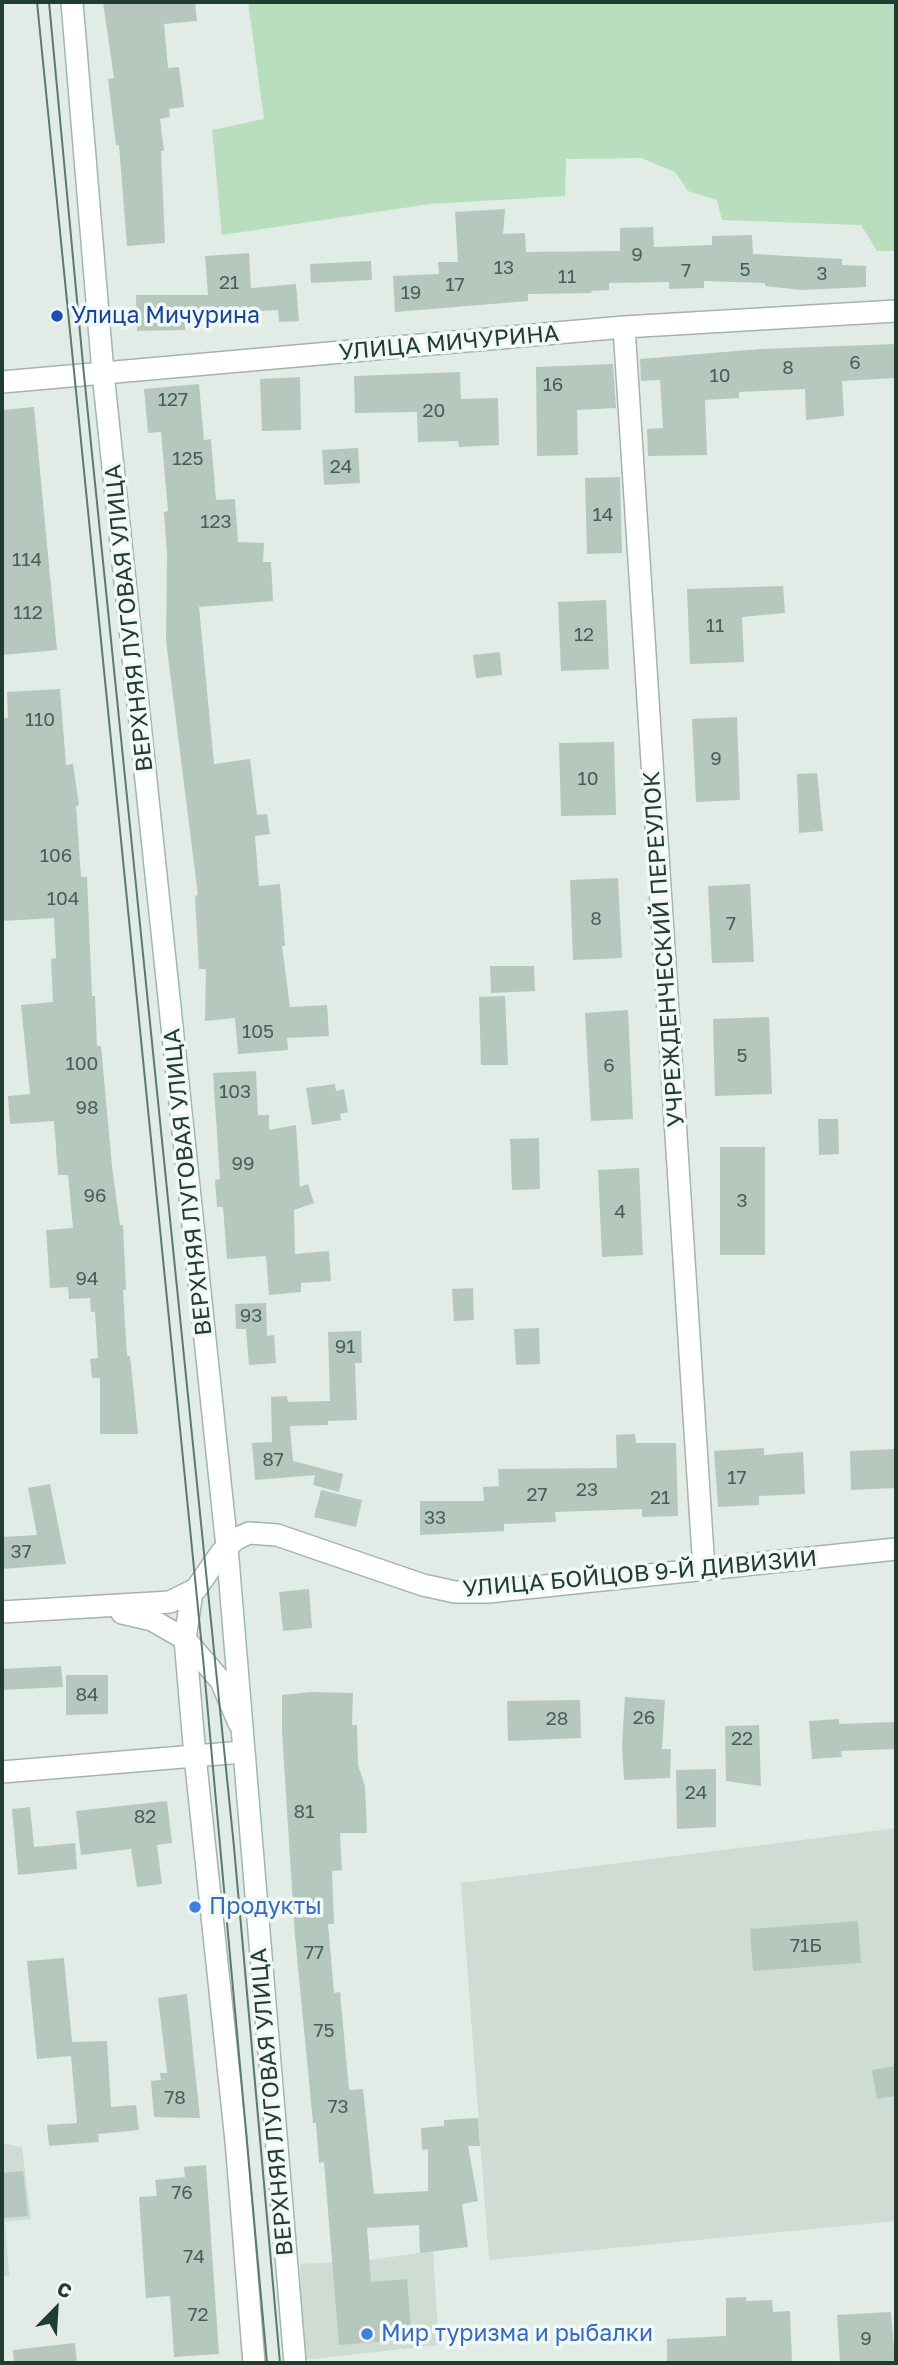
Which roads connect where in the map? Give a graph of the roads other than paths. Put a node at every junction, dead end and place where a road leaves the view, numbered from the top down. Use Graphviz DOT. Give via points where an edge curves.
graph roads {
  1 [pos="72,2"];
  2 [pos="896,311"];
  3 [pos="624,327"];
  4 [pos="103,373"];
  5 [pos="2,382"];
  6 [pos="227,1547"];
  7 [pos="896,1549"];
  8 [pos="704,1570"];
  9 [pos="192,1592"];
  10 [pos="78,1608"];
  11 [pos="2,1612"];
  12 [pos="185,1639"];
  13 [pos="240,1729"];
  14 [pos="243,1752"];
  15 [pos="195,1756"];
  16 [pos="2,1772"];
  17 [pos="254,2363"];
  18 [pos="295,2363"];
  1 -- 4 [label="street, ВЕРХНЯЯ ЛУГОВАЯ УЛИЦА"];
  2 -- 3 [label="street, УЛИЦА МИЧУРИНА"];
  3 -- 4 [label="street, УЛИЦА МИЧУРИНА"];
  3 -- 8 [label="street, УЧРЕЖДЕНЧЕСКИЙ ПЕРЕУЛОК"];
  4 -- 5 [label="street, УЛИЦА МИЧУРИНА"];
  4 -- 6 [label="street, ВЕРХНЯЯ ЛУГОВАЯ УЛИЦА"];
  6 -- 8 [label="street, УЛИЦА БОЙЦОВ 9-Й ДИВИЗИИ" via="249,1533 266,1533 423,1585 456,1591 488,1592"];
  6 -- 9 [label="street, УЛИЦА БОЙЦОВ 9-Й ДИВИЗИИ"];
  6 -- 13 [label="street, ВЕРХНЯЯ ЛУГОВАЯ УЛИЦА"];
  7 -- 8 [label="street, УЛИЦА БОЙЦОВ 9-Й ДИВИЗИИ"];
  9 -- 10 [label="street" via="170,1602"];
  9 -- 12 [label="street, ВЕРХНЯЯ ЛУГОВАЯ УЛИЦА"];
  10 -- 11 [label="street"];
  10 -- 12 [label="street" via="134,1614"];
  12 -- 13 [label="street" via="221,1681"];
  12 -- 15 [label="street, ВЕРХНЯЯ ЛУГОВАЯ УЛИЦА"];
  13 -- 14 [label="street, ВЕРХНЯЯ ЛУГОВАЯ УЛИЦА"];
  14 -- 15 [label="street"];
  14 -- 18 [label="street, ВЕРХНЯЯ ЛУГОВАЯ УЛИЦА"];
  15 -- 16 [label="street"];
  15 -- 17 [label="street, ВЕРХНЯЯ ЛУГОВАЯ УЛИЦА" via="233,2100"];
}
